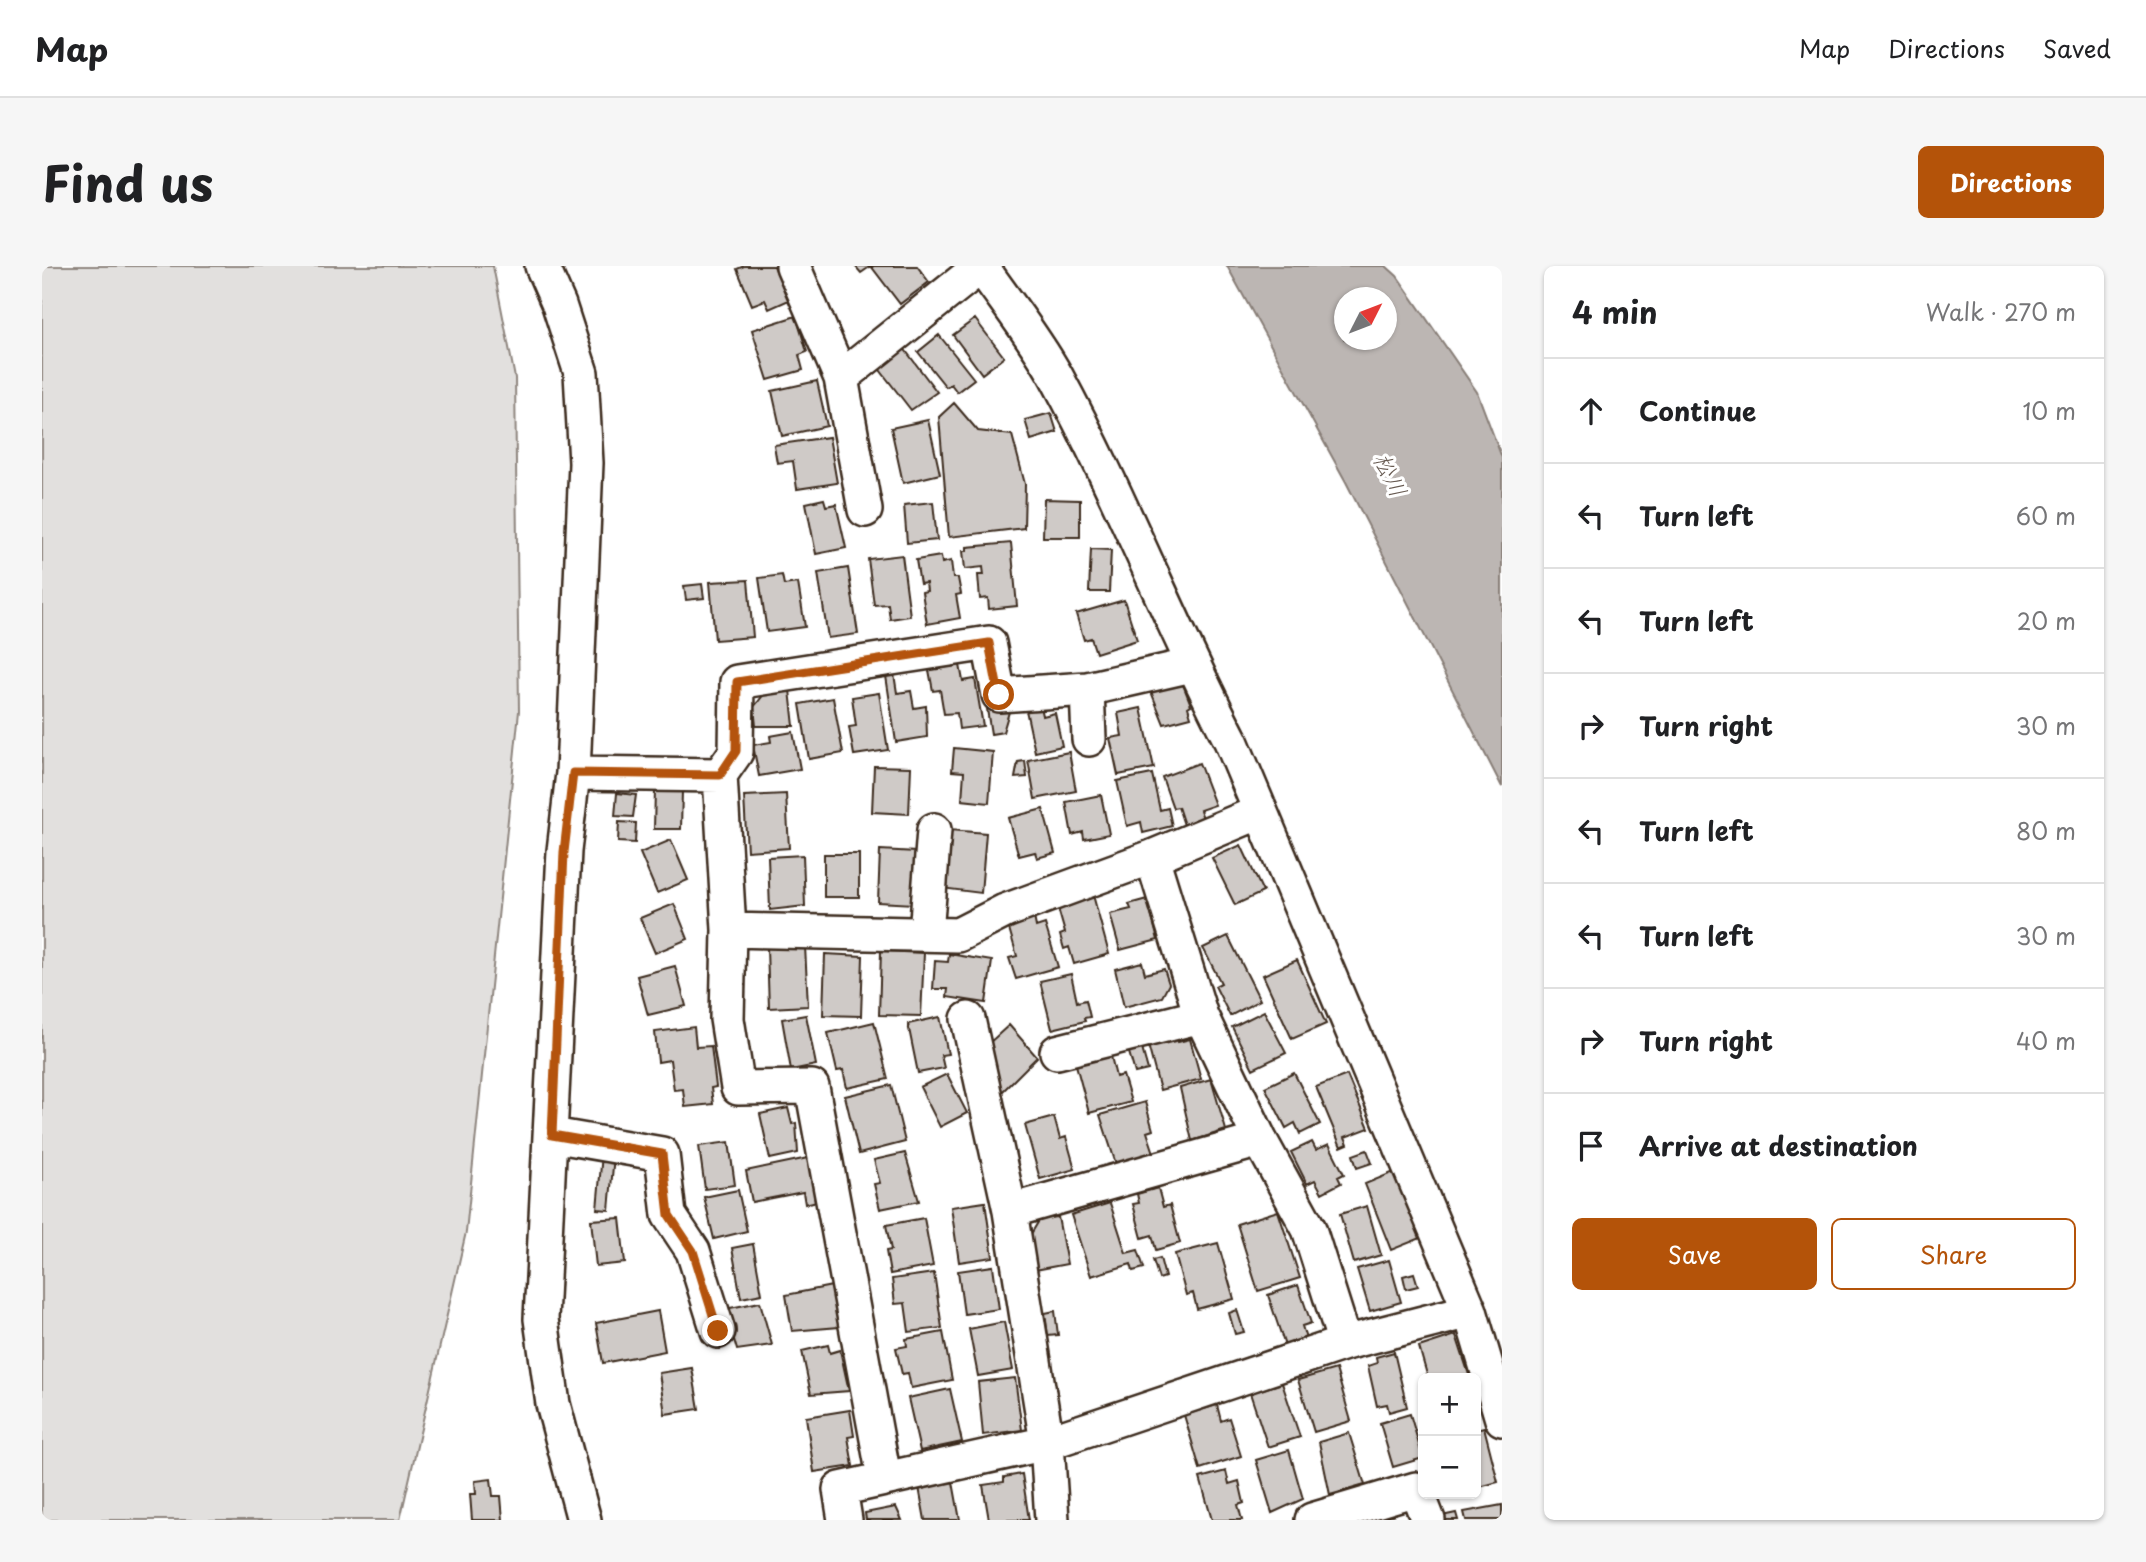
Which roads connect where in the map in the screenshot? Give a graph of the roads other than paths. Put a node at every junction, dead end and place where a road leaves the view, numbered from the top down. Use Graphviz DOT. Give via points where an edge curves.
graph roads {
  1 [pos="542,266"];
  2 [pos="793,266"];
  3 [pos="981,266"];
  4 [pos="841,378"];
  5 [pos="864,510"];
  6 [pos="1192,665"];
  7 [pos="1087,689"];
  8 [pos="1089,738"];
  9 [pos="573,773"];
  10 [pos="720,775"];
  11 [pos="1260,812"];
  12 [pos="934,830"];
  13 [pos="1152,857"];
  14 [pos="729,930"];
  15 [pos="926,934"];
  16 [pos="1201,1016"];
  17 [pos="968,1019"];
  18 [pos="1057,1052"];
  19 [pos="552,1135"];
  20 [pos="1260,1140"];
  21 [pos="1010,1211"];
  22 [pos="1470,1311"];
  23 [pos="718,1331"];
  24 [pos="1345,1343"];
  25 [pos="1502,1419"];
  26 [pos="1047,1443"];
  27 [pos="884,1477"];
  28 [pos="584,1520"];
  29 [pos="845,1520"];
  30 [pos="1052,1520"];
  31 [pos="1312,1520"];
  32 [pos="1427,1520"];
  1 -- 9 [label="street" via="581,373 586,463"];
  2 -- 4 [label="street"];
  3 -- 4 [label="street"];
  3 -- 6 [label="street" via="1055,373"];
  4 -- 5 [label="street"];
  6 -- 7 [label="street"];
  6 -- 11 [label="street"];
  7 -- 8 [label="street"];
  7 -- 10 [label="street" via="999,695 989,643 737,682 736,751"];
  9 -- 10 [label="street"];
  9 -- 19 [label="street" via="564,852"];
  10 -- 14 [label="street"];
  11 -- 13 [label="street"];
  11 -- 22 [label="street"];
  12 -- 15 [label="street"];
  13 -- 15 [label="street" via="1005,911 958,934"];
  13 -- 16 [label="street"];
  14 -- 15 [label="street"];
  14 -- 27 [label="street" via="727,1019 738,1088 812,1087"];
  16 -- 18 [label="street"];
  16 -- 20 [label="street"];
  17 -- 21 [label="street"];
  19 -- 23 [label="street" via="662,1154 669,1215 693,1251"];
  19 -- 28 [label="street" via="541,1319 553,1404"];
  20 -- 21 [label="street"];
  20 -- 24 [label="street" via="1310,1229"];
  21 -- 26 [label="street"];
  22 -- 24 [label="street"];
  22 -- 25 [label="street"];
  24 -- 26 [label="street"];
  26 -- 27 [label="street"];
  26 -- 30 [label="street"];
  27 -- 29 [label="street" via="840,1489"];
  31 -- 32 [label="street" via="1416,1489"];
}
